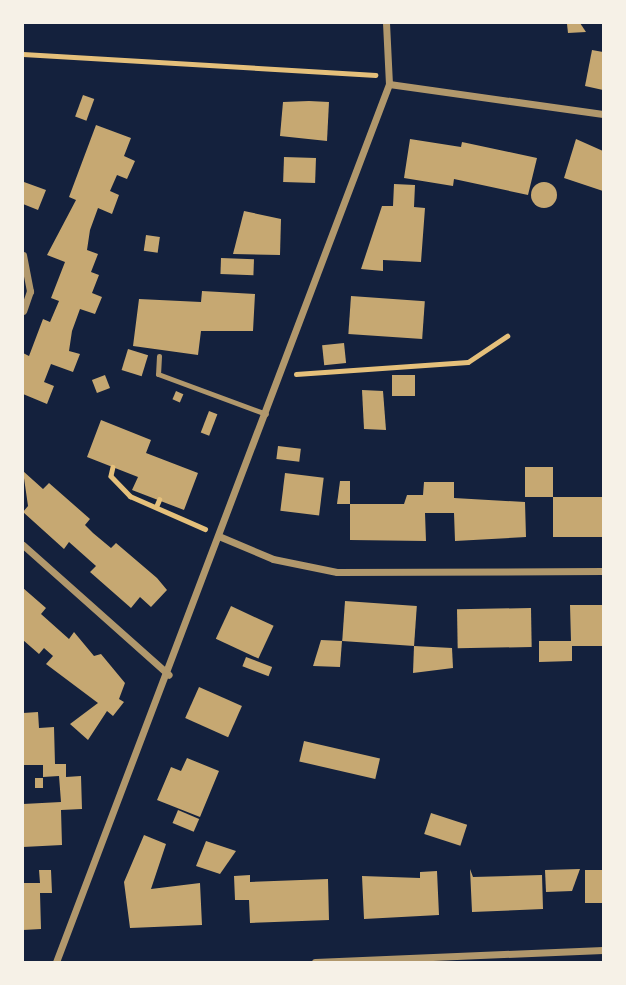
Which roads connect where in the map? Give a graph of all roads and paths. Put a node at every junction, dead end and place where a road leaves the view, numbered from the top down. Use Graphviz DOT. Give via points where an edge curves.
graph roads {
  1 [pos="386,23"];
  2 [pos="23,54"];
  3 [pos="389,80"];
  4 [pos="603,114"];
  5 [pos="23,255"];
  6 [pos="23,312"];
  7 [pos="507,336"];
  8 [pos="159,356"];
  9 [pos="280,375"];
  10 [pos="266,414"];
  11 [pos="113,467"];
  12 [pos="159,500"];
  13 [pos="156,507"];
  14 [pos="221,537"];
  15 [pos="23,545"];
  16 [pos="603,571"];
  17 [pos="169,675"];
  18 [pos="603,950"];
  19 [pos="426,959"];
  20 [pos="57,962"];
  21 [pos="315,962"];
  1 -- 3 [label="street"];
  2 -- 3 [label="path"];
  3 -- 4 [label="street"];
  3 -- 9 [label="street"];
  5 -- 6 [label="street" via="30,291"];
  7 -- 9 [label="path" via="468,362"];
  8 -- 10 [label="lane" via="158,374"];
  9 -- 10 [label="street"];
  10 -- 14 [label="street"];
  11 -- 13 [label="path" via="111,476 130,496"];
  12 -- 13 [label="path"];
  13 -- 14 [label="path"];
  14 -- 16 [label="street" via="273,559 337,572"];
  14 -- 17 [label="street"];
  15 -- 17 [label="street"];
  17 -- 20 [label="street"];
  18 -- 19 [label="street"];
  19 -- 21 [label="street"];
}
